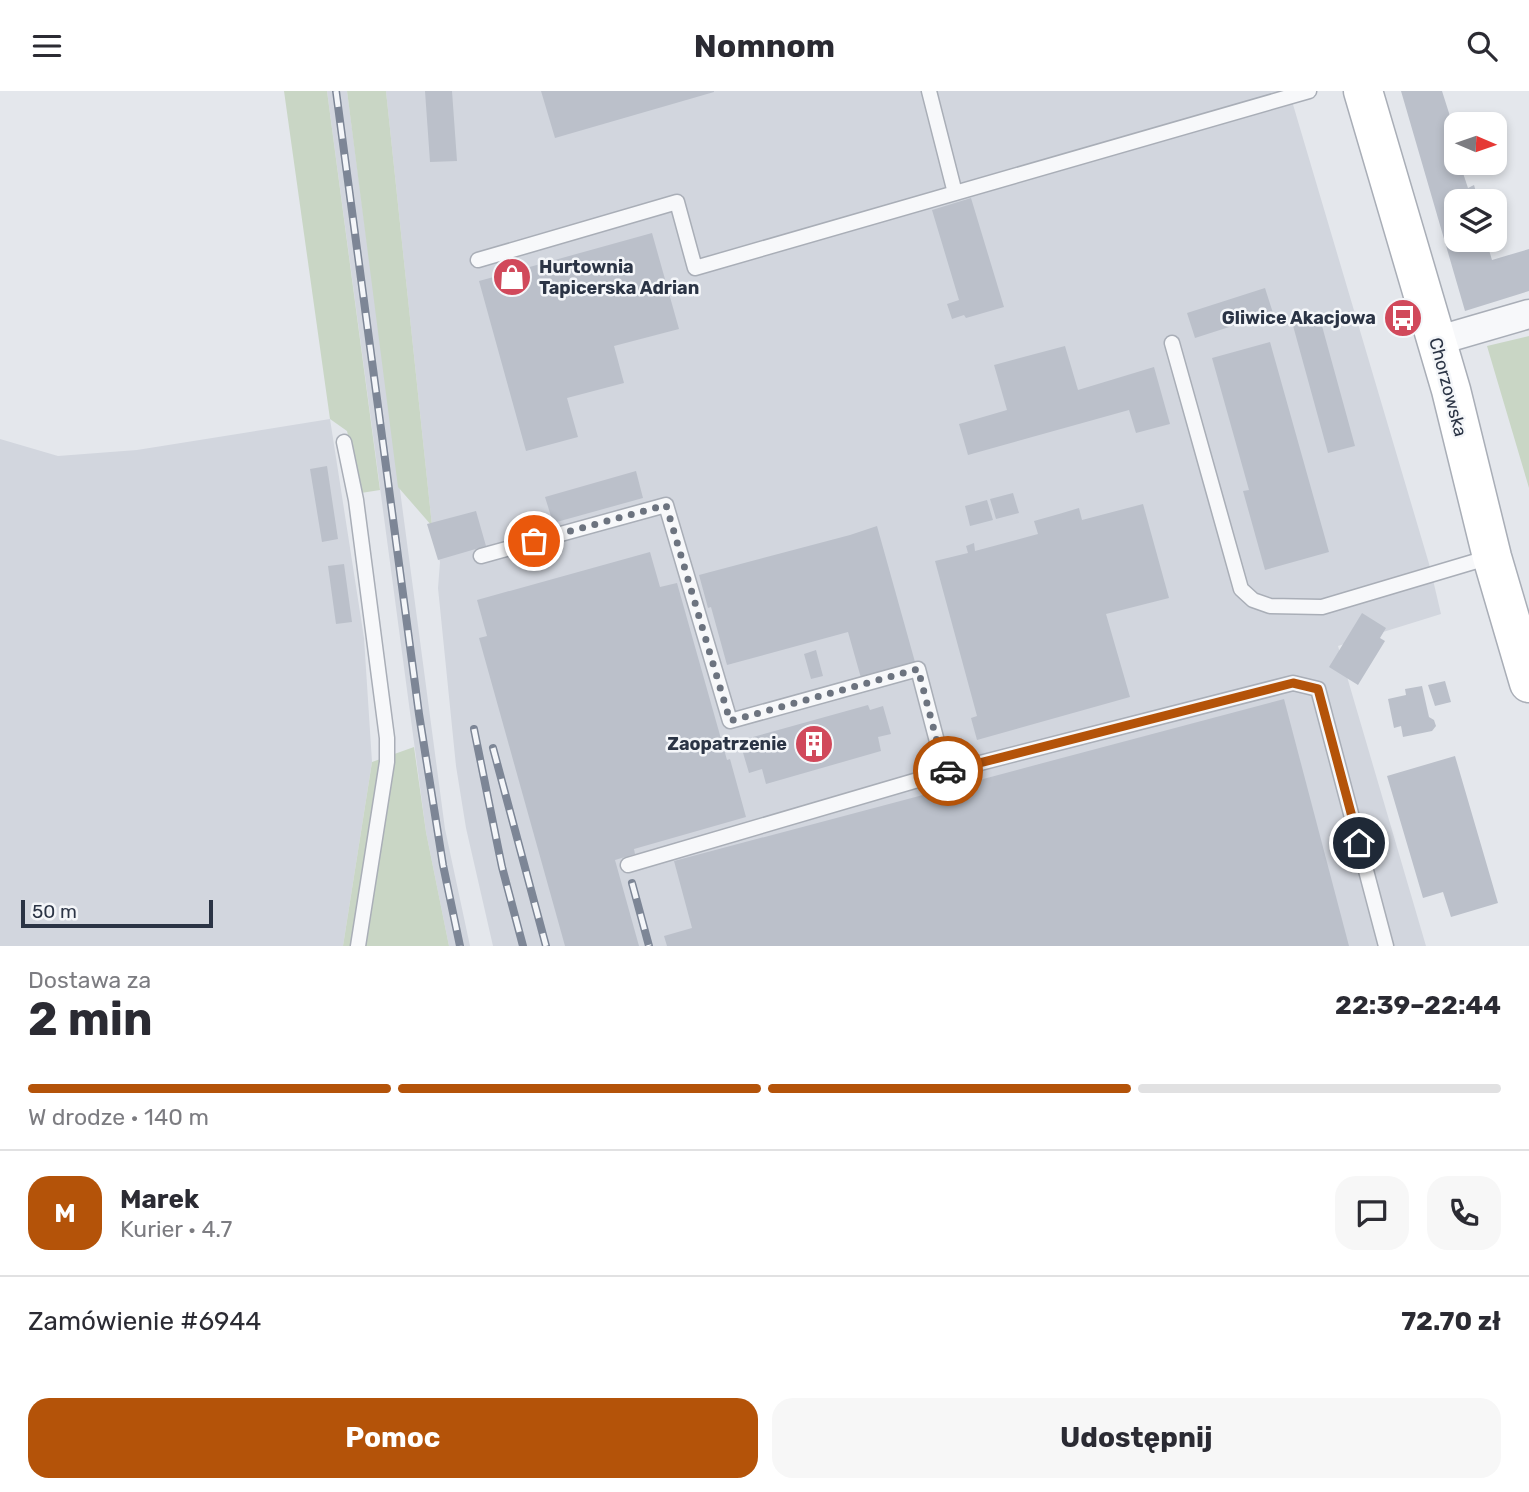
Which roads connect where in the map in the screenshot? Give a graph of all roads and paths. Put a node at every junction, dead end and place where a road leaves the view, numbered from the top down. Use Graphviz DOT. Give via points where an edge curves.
graph roads {
  1 [pos="929,91"];
  2 [pos="1309,91"];
  3 [pos="1363,91"];
  4 [pos="955,193"];
  5 [pos="478,260"];
  6 [pos="1529,314"];
  7 [pos="1436,341"];
  8 [pos="1172,343"];
  9 [pos="344,442"];
  10 [pos="481,556"];
  11 [pos="1492,557"];
  12 [pos="1529,683"];
  13 [pos="945,772"];
  14 [pos="628,865"];
  15 [pos="358,946"];
  16 [pos="1386,946"];
  1 -- 4 [label="lane"];
  2 -- 4 [label="lane"];
  3 -- 7 [label="main road, Chorzowska"];
  4 -- 5 [label="lane" via="695,268 677,202"];
  6 -- 7 [label="street"];
  7 -- 11 [label="main road, Chorzowska"];
  8 -- 11 [label="lane" via="1241,589 1252,600 1270,606 1322,607"];
  9 -- 15 [label="lane" via="356,500 387,737"];
  10 -- 13 [label="lane" via="666,505 730,721 918,669"];
  11 -- 12 [label="main road, Chorzowska"];
  13 -- 14 [label="lane"];
  13 -- 16 [label="lane" via="1293,683 1318,689"];
}
